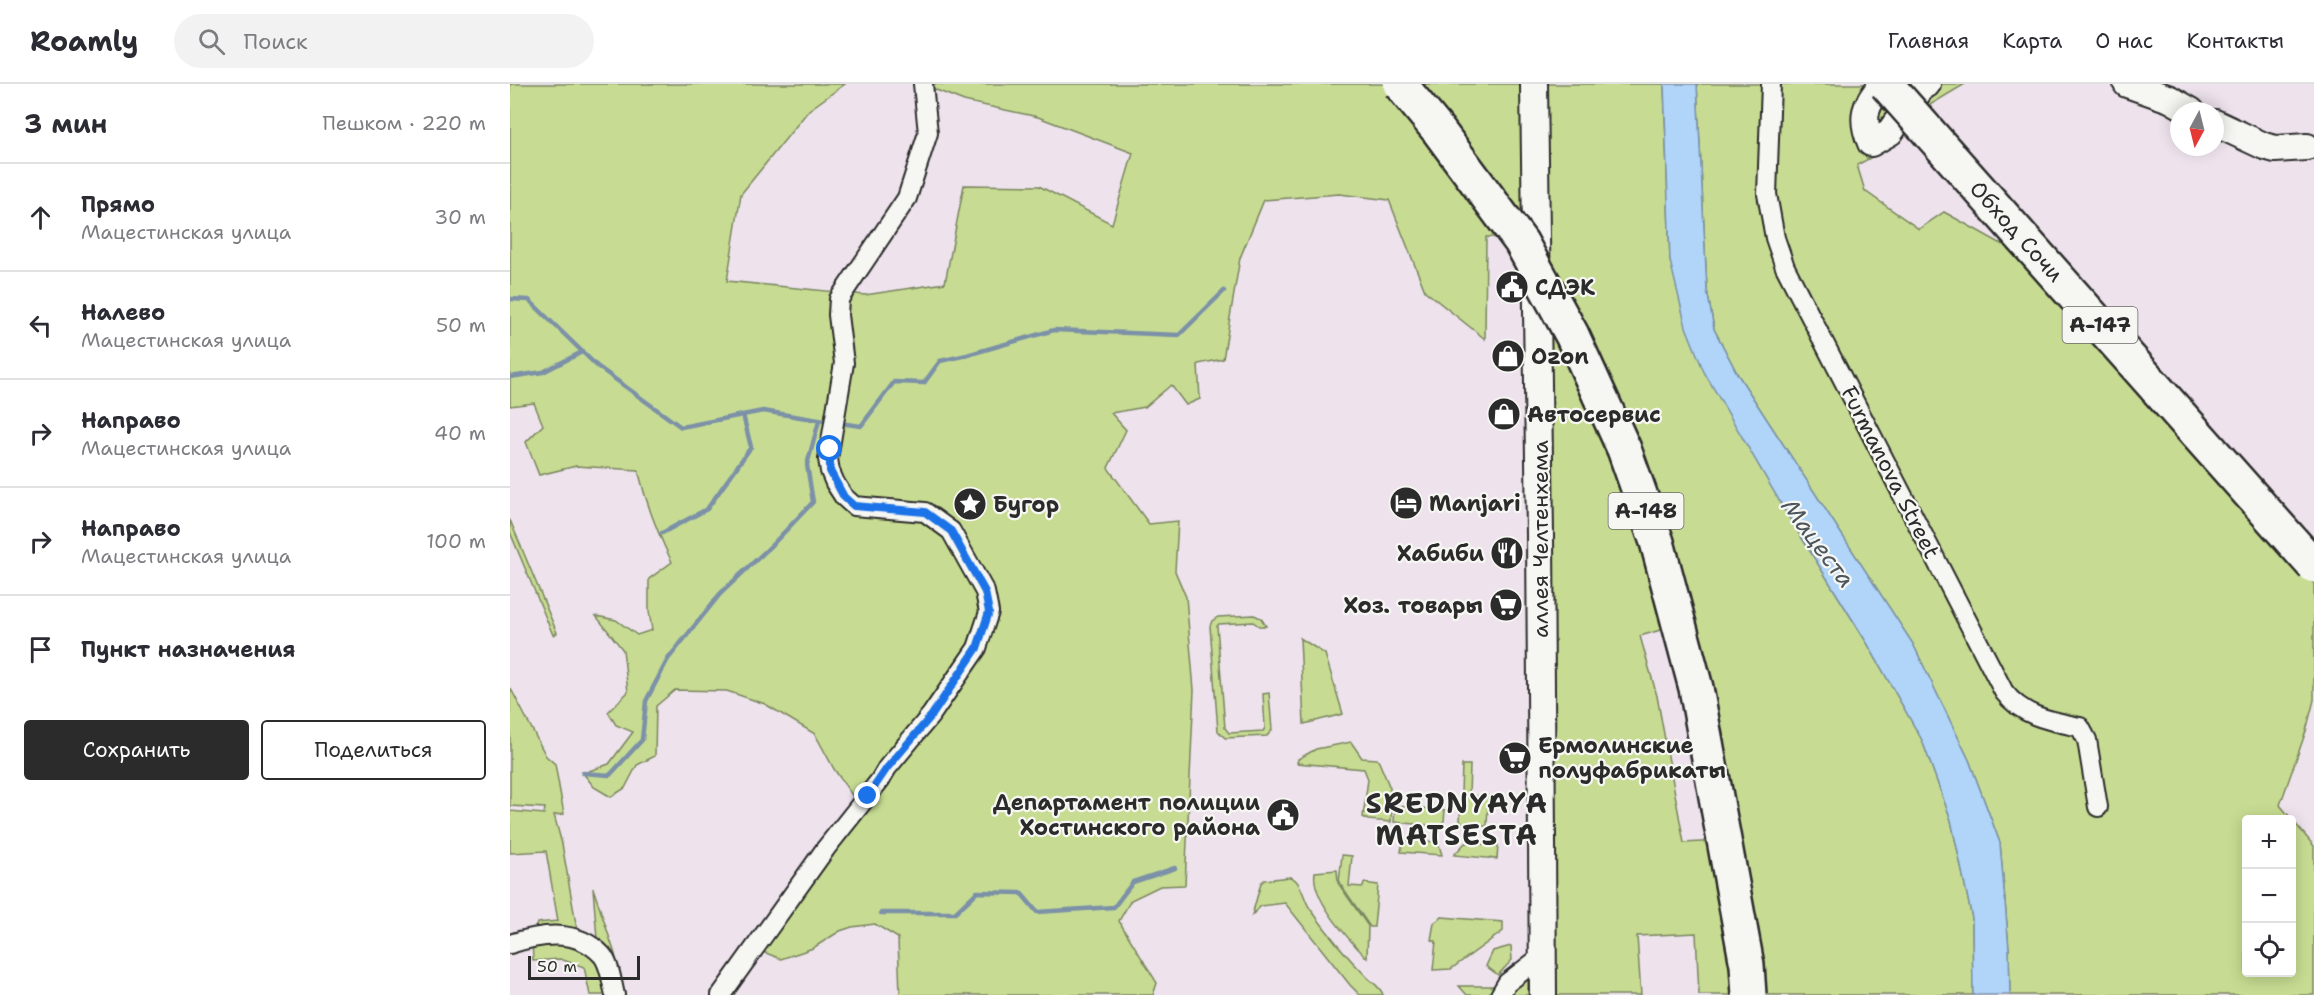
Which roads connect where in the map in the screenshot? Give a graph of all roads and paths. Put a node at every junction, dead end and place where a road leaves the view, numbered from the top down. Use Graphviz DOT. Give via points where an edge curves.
graph roads {
  1 [pos="923,84"];
  2 [pos="1400,84"];
  3 [pos="1534,84"];
  4 [pos="1771,84"];
  5 [pos="1885,84"];
  6 [pos="1927,84"];
  7 [pos="2127,84"];
  8 [pos="2175,102"];
  9 [pos="2224,127"];
  10 [pos="2310,151"];
  11 [pos="2314,566"];
  12 [pos="2098,807"];
  13 [pos="510,944"];
  14 [pos="1542,956"];
  15 [pos="1504,989"];
  16 [pos="615,995"];
  17 [pos="721,995"];
  18 [pos="1543,995"];
  19 [pos="1749,995"];
  1 -- 17 [label="street" via="928,133 907,198 839,299 844,363 828,459 844,497 854,506 925,512 951,531 985,592 989,612 977,648 932,715 826,848"];
  2 -- 19 [label="highway, А-148, bridge" via="1521,242 1572,335 1624,449 1657,542 1696,688 1747,965"];
  3 -- 14 [label="main road, аллея Челтенхема"];
  4 -- 12 [label="street, Furmanova Street" via="1767,194 1774,238 1785,267 2004,692 2026,712 2080,727 2087,740"];
  5 -- 6 [label="main road" via="1866,108 1871,143 1890,132"];
  5 -- 11 [label="highway, Обход Сочи / А-147, bridge"];
  7 -- 8 [label="main road"];
  9 -- 10 [label="main road" via="2264,147"];
  13 -- 16 [label="street" via="562,934 584,942 603,956"];
  14 -- 15 [label="street"];
  14 -- 18 [label="main road, аллея Челтенхема"];
}
